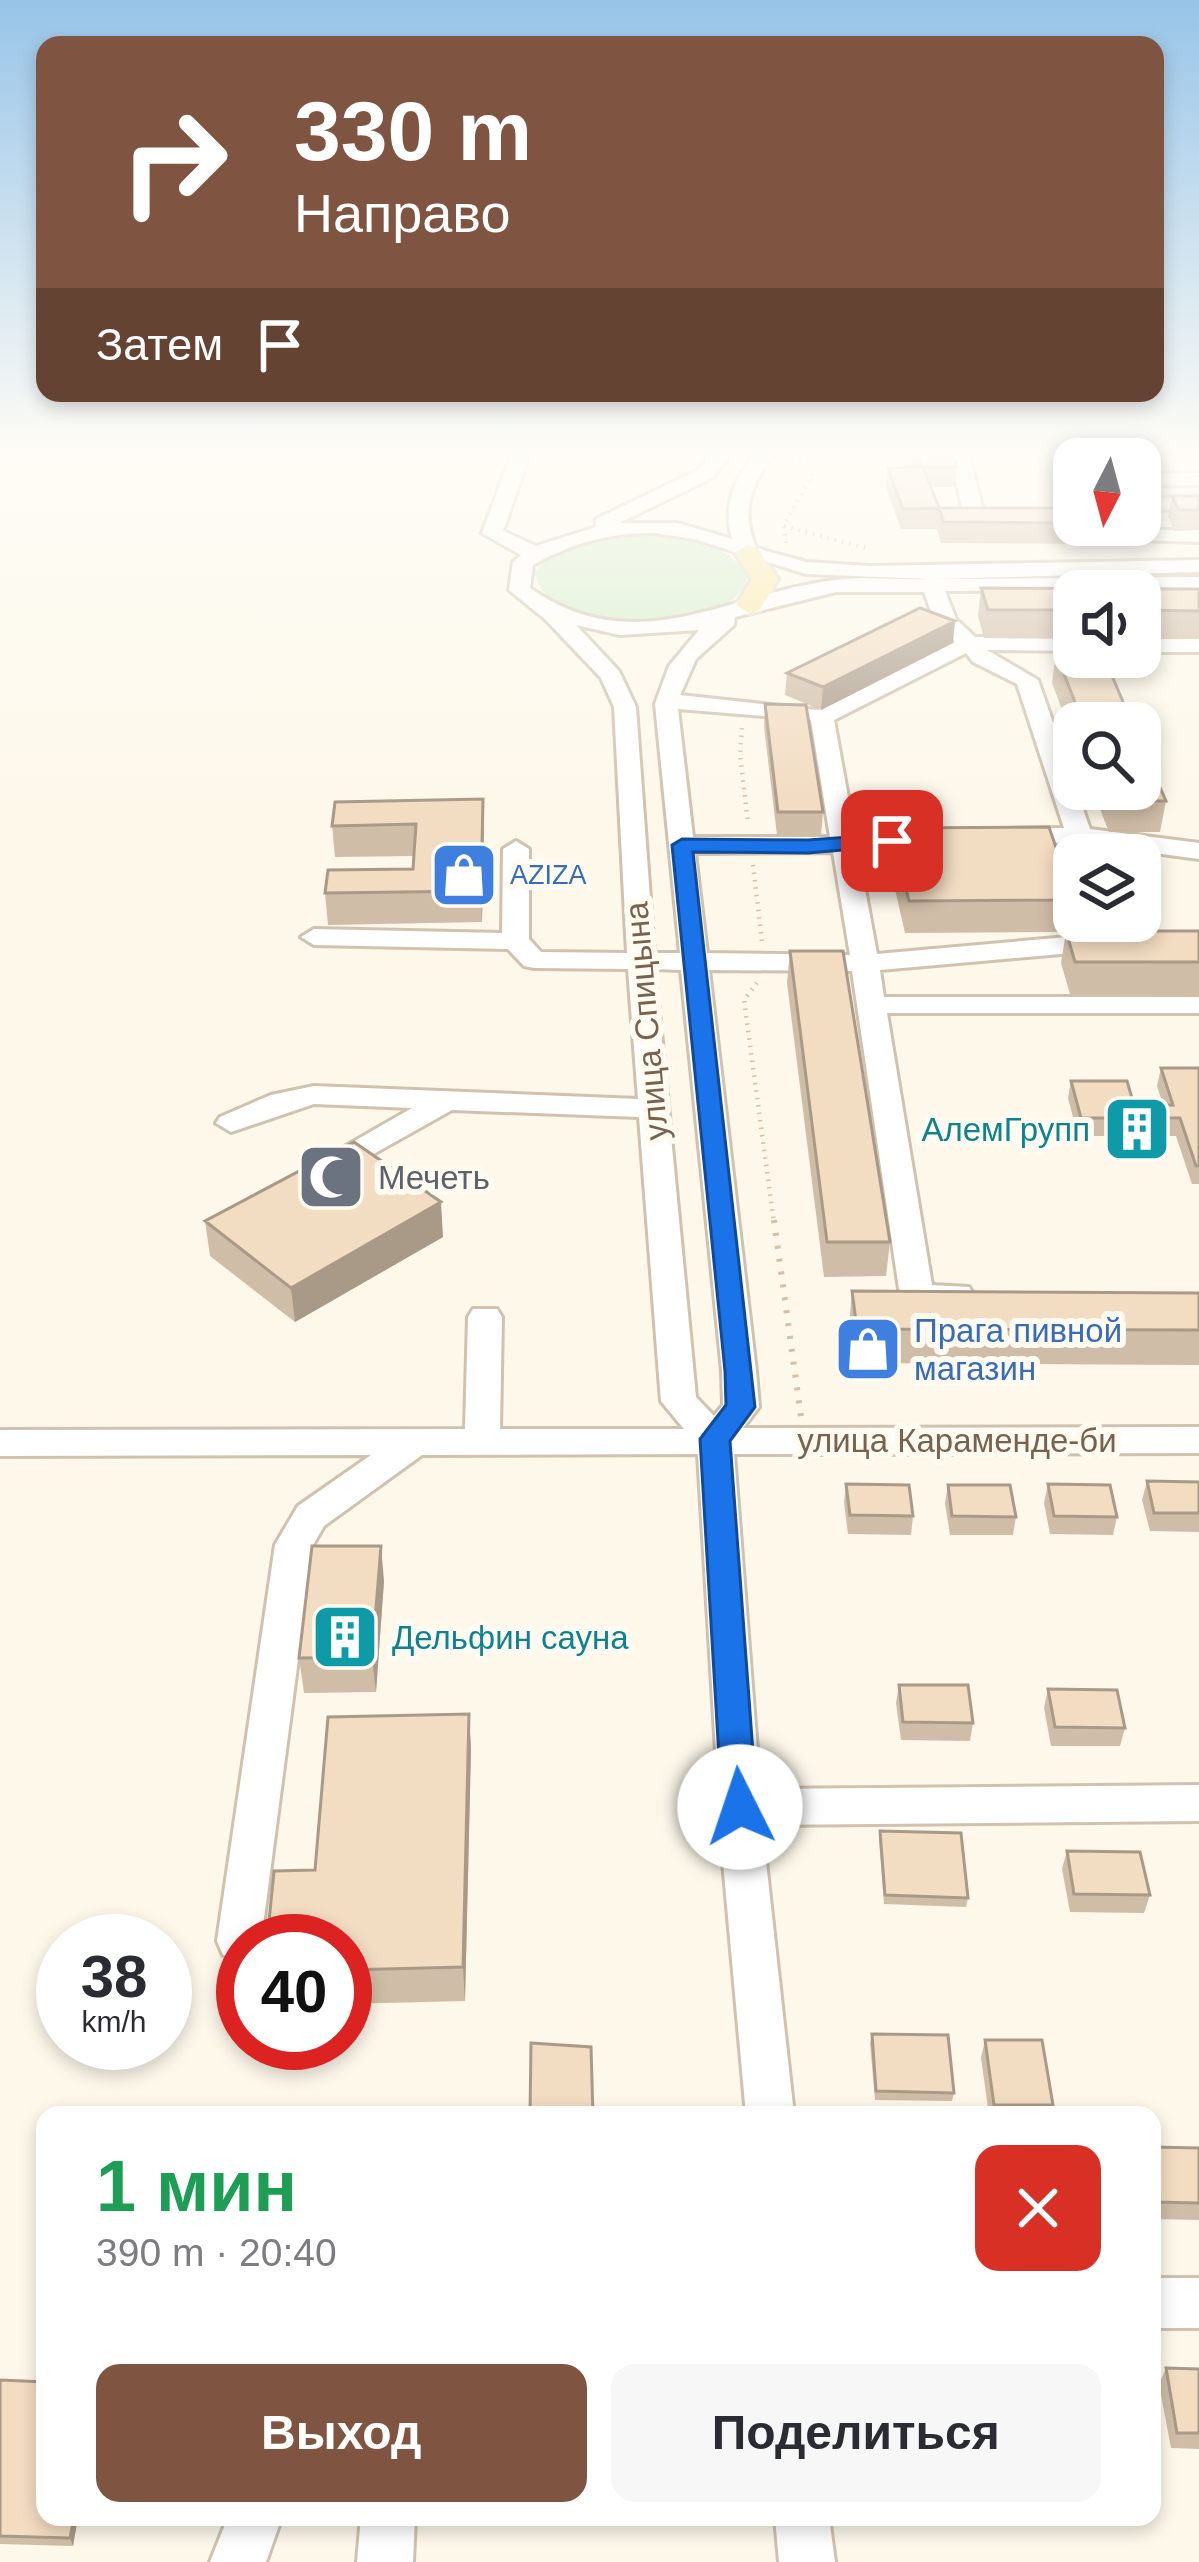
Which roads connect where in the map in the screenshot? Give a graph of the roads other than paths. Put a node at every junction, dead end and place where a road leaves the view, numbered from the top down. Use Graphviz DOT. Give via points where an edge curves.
graph roads {
  1 [pos="522,568"];
  2 [pos="758,568"];
  3 [pos="804,568"];
  4 [pos="1100,568"];
  5 [pos="1199,583"];
  6 [pos="932,584"];
  7 [pos="749,605"];
  8 [pos="553,614"];
  9 [pos="969,643"];
  10 [pos="1053,644"];
  11 [pos="1161,645"];
  12 [pos="1199,646"];
  13 [pos="667,701"];
  14 [pos="822,718"];
  15 [pos="1079,834"];
  16 [pos="845,842"];
  17 [pos="1053,843"];
  18 [pos="682,845"];
  19 [pos="516,849"];
  20 [pos="1161,849"];
  21 [pos="1199,851"];
  22 [pos="314,937"];
  23 [pos="515,941"];
  24 [pos="1106,942"];
  25 [pos="641,961"];
  26 [pos="696,961"];
  27 [pos="865,963"];
  28 [pos="871,1005"];
  29 [pos="1199,1005"];
  30 [pos="447,1100"];
  31 [pos="654,1109"];
  32 [pos="231,1123"];
  33 [pos="303,1184"];
  34 [pos="984,1294"];
  35 [pos="485,1317"];
  36 [pos="715,1439"];
  37 [pos="1199,1440"];
  38 [pos="414,1442"];
  39 [pos="482,1442"];
  40 [pos="0,1443"];
  41 [pos="1199,1803"];
  42 [pos="740,1807"];
  43 [pos="242,1914"];
  44 [pos="769,2106"];
  45 [pos="1161,2303"];
  46 [pos="1199,2303"];
  47 [pos="252,2526"];
  48 [pos="388,2526"];
  49 [pos="803,2526"];
  50 [pos="238,2562"];
  51 [pos="386,2562"];
  52 [pos="806,2562"];
  1 -- 8 [label="street, улица Спицына" via="520,590"];
  2 -- 7 [label="main road" via="765,579"];
  3 -- 4 [label="street"];
  5 -- 6 [label="street"];
  6 -- 7 [label="street" via="836,586"];
  6 -- 9 [label="street" via="946,622"];
  7 -- 8 [label="street" via="694,625 620,629"];
  7 -- 13 [label="street" via="697,640 674,673"];
  8 -- 25 [label="street, улица Спицына" via="611,676 625,706"];
  9 -- 10 [label="street"];
  9 -- 14 [label="street"];
  9 -- 15 [label="street" via="1027,680"];
  11 -- 12 [label="street"];
  13 -- 14 [label="street"];
  13 -- 18 [label="street, улица Спицына"];
  14 -- 16 [label="street"];
  16 -- 17 [label="street"];
  16 -- 18 [label="street"];
  16 -- 27 [label="street"];
  18 -- 26 [label="street, улица Спицына"];
  19 -- 23 [label="street"];
  20 -- 21 [label="street"];
  22 -- 23 [label="street"];
  23 -- 25 [label="street" via="534,961"];
  24 -- 27 [label="street"];
  25 -- 26 [label="street"];
  25 -- 31 [label="street, улица Спицына"];
  26 -- 27 [label="street"];
  26 -- 36 [label="street, улица Спицына" via="741,1407"];
  27 -- 28 [label="street"];
  28 -- 29 [label="street"];
  28 -- 34 [label="street" via="916,1296"];
  30 -- 31 [label="street"];
  30 -- 32 [label="street" via="314,1095"];
  30 -- 33 [label="street"];
  31 -- 36 [label="street, улица Спицына" via="679,1401"];
  35 -- 39 [label="street"];
  36 -- 37 [label="street, улица Караменде-би"];
  36 -- 39 [label="street, улица Караменде-би"];
  36 -- 42 [label="street"];
  38 -- 39 [label="street, улица Караменде-би"];
  38 -- 40 [label="street, улица Караменде-би"];
  38 -- 43 [label="street" via="310,1516 294,1545"];
  41 -- 42 [label="street"];
  42 -- 44 [label="street"];
  45 -- 46 [label="street"];
  47 -- 50 [label="street"];
  48 -- 51 [label="street"];
  49 -- 52 [label="street"];
}
